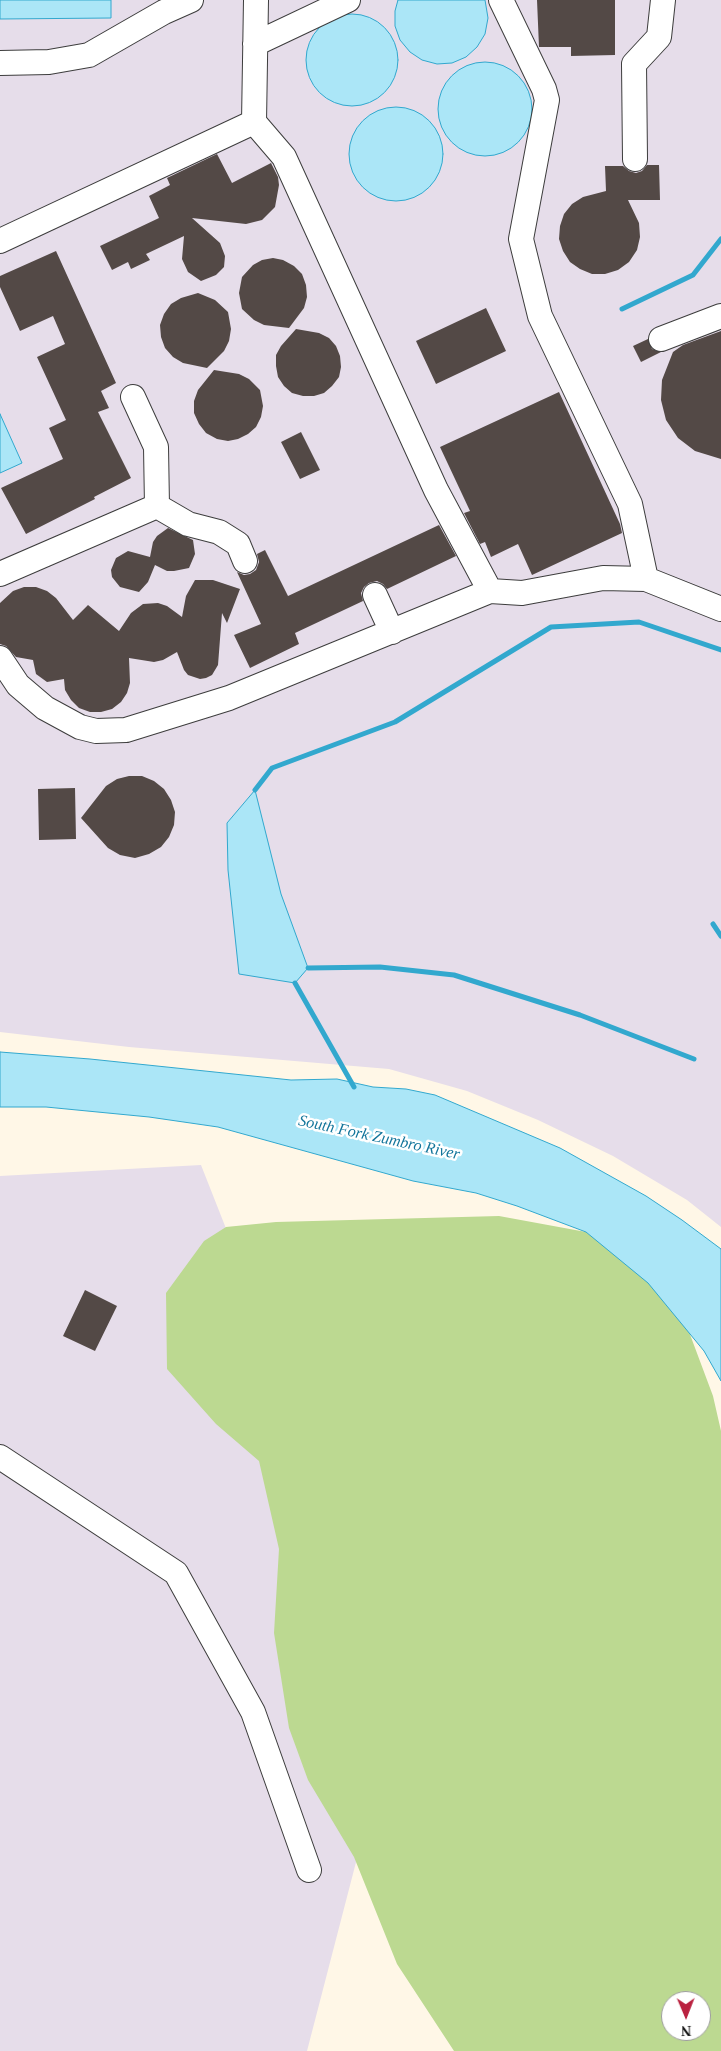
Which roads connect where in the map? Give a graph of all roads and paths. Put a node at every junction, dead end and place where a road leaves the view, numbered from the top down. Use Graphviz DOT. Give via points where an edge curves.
graph roads {
  1 [pos="191,0"];
  2 [pos="256,0"];
  3 [pos="348,0"];
  4 [pos="501,0"];
  5 [pos="663,0"];
  6 [pos="255,44"];
  7 [pos="0,63"];
  8 [pos="254,122"];
  9 [pos="635,159"];
  10 [pos="0,241"];
  11 [pos="721,316"];
  12 [pos="662,339"];
  13 [pos="133,397"];
  14 [pos="157,506"];
  15 [pos="245,561"];
  16 [pos="0,574"];
  17 [pos="646,579"];
  18 [pos="490,591"];
  19 [pos="374,595"];
  20 [pos="721,610"];
  21 [pos="392,632"];
  22 [pos="0,658"];
  23 [pos="0,1457"];
  24 [pos="309,1870"];
  1 -- 7 [label="street" via="89,55 49,62"];
  2 -- 6 [label="street"];
  3 -- 6 [label="street"];
  4 -- 17 [label="street" via="547,100 521,239 540,316 630,504"];
  5 -- 9 [label="street" via="659,37 634,64"];
  6 -- 8 [label="street"];
  8 -- 10 [label="street"];
  8 -- 18 [label="street" via="284,157 436,490"];
  11 -- 12 [label="street"];
  13 -- 14 [label="street" via="156,447"];
  14 -- 15 [label="street" via="188,524 219,532 238,544"];
  14 -- 16 [label="street"];
  17 -- 18 [label="street" via="603,578 522,593"];
  17 -- 20 [label="street"];
  18 -- 21 [label="street"];
  19 -- 21 [label="street"];
  21 -- 22 [label="street" via="229,698 126,730 96,731 80,727 45,708 18,685"];
  23 -- 24 [label="street" via="176,1572 253,1712"];
}
